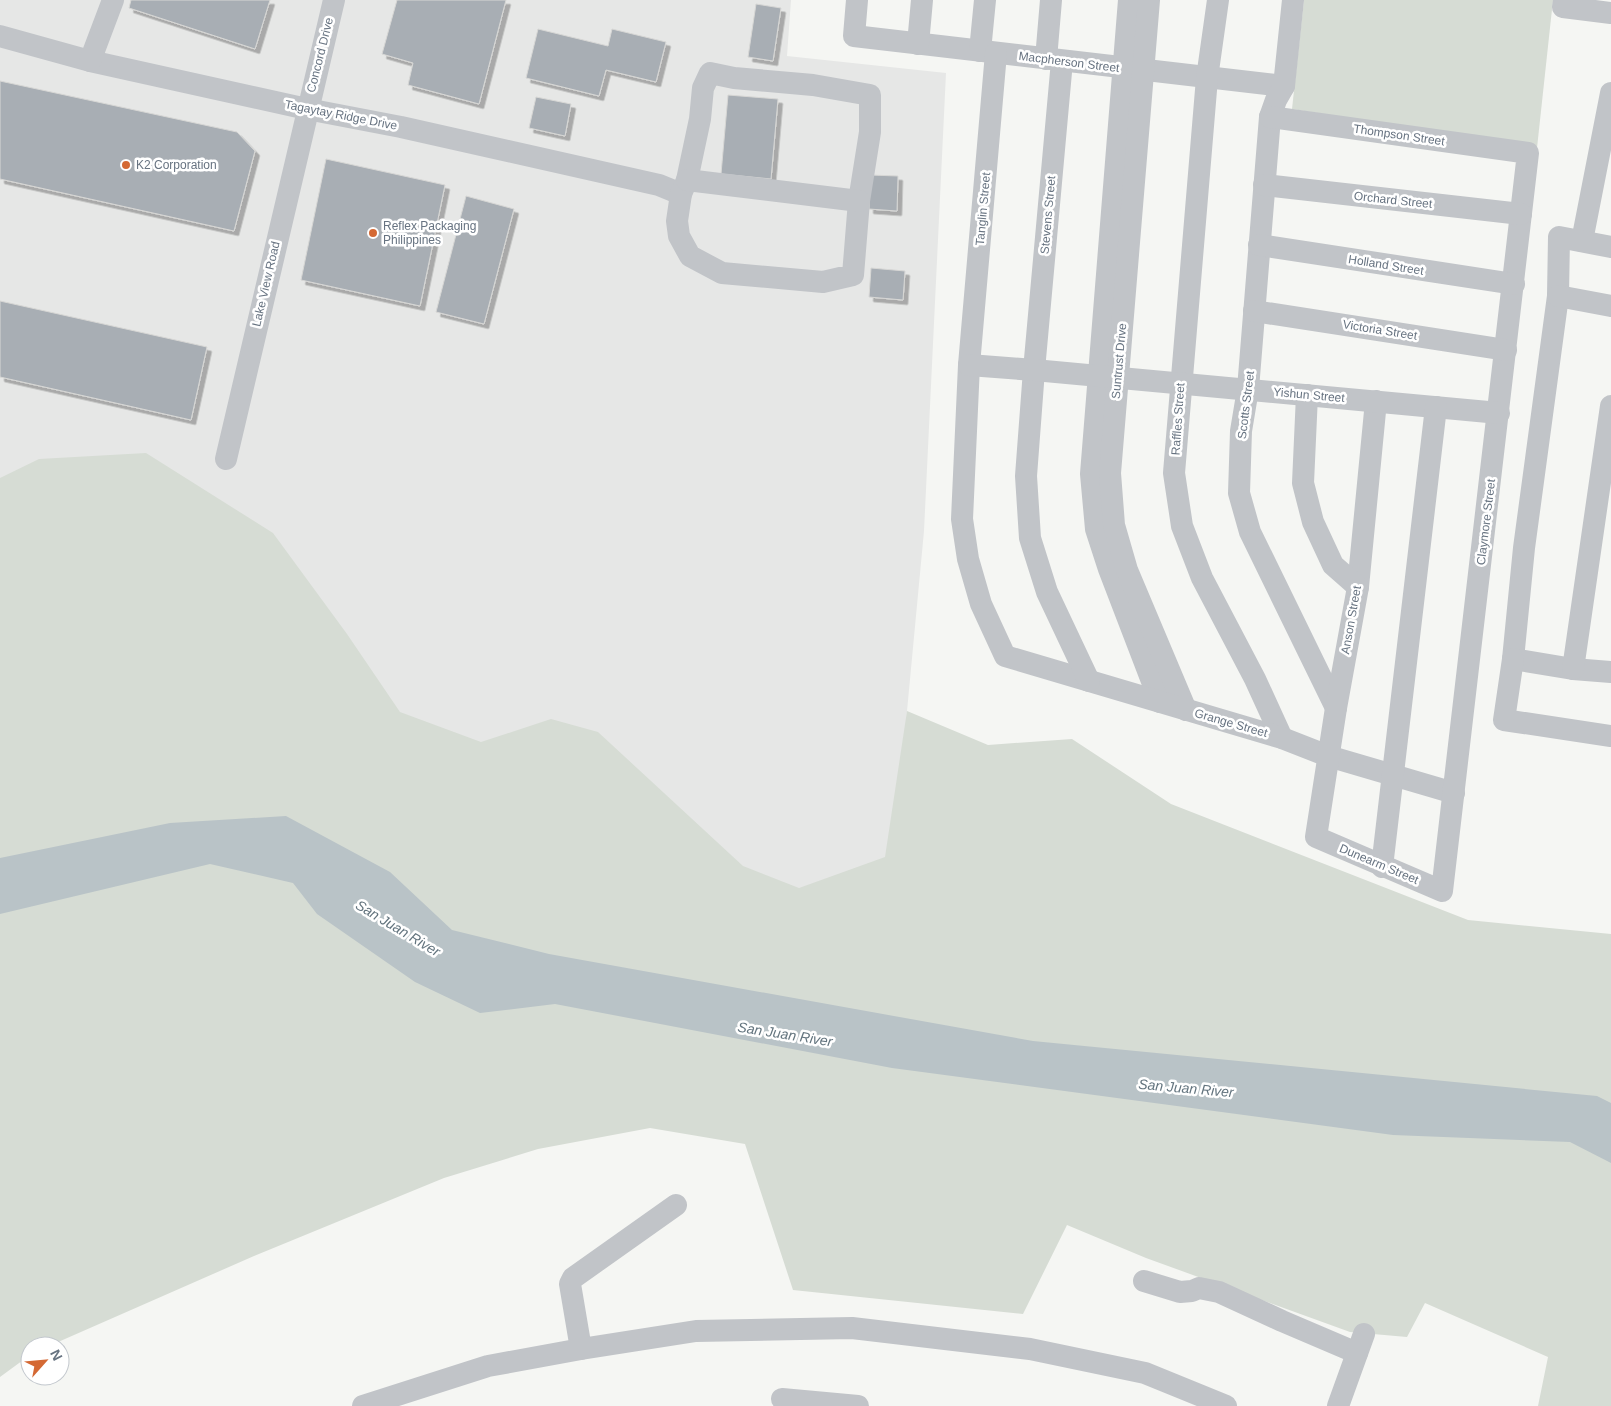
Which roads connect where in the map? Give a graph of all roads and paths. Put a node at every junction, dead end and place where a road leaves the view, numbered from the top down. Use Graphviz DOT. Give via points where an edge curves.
graph roads {
  1 [pos="334,0"];
  2 [pos="857,0"];
  3 [pos="922,0"];
  4 [pos="985,0"];
  5 [pos="1051,0"];
  6 [pos="1129,0"];
  7 [pos="1149,0"];
  8 [pos="1218,0"];
  9 [pos="1293,0"];
  10 [pos="1564,0"];
  11 [pos="106,2"];
  12 [pos="1611,13"];
  13 [pos="0,36"];
  14 [pos="918,44"];
  15 [pos="988,52"];
  16 [pos="1054,60"];
  17 [pos="90,61"];
  18 [pos="1133,69"];
  19 [pos="1207,78"];
  20 [pos="1284,86"];
  21 [pos="1611,93"];
  22 [pos="307,109"];
  23 [pos="1270,117"];
  24 [pos="1528,153"];
  25 [pos="1264,185"];
  26 [pos="684,187"];
  27 [pos="859,201"];
  28 [pos="1522,214"];
  29 [pos="1582,241"];
  30 [pos="1259,245"];
  31 [pos="1611,247"];
  32 [pos="1514,284"];
  33 [pos="1558,296"];
  34 [pos="1611,306"];
  35 [pos="1254,311"];
  36 [pos="1506,350"];
  37 [pos="969,365"];
  38 [pos="1034,370"];
  39 [pos="1107,376"];
  40 [pos="1181,383"];
  41 [pos="1248,389"];
  42 [pos="1307,395"];
  43 [pos="1376,401"];
  44 [pos="1436,406"];
  45 [pos="1611,406"];
  46 [pos="1499,412"];
  47 [pos="226,459"];
  48 [pos="1358,587"];
  49 [pos="1005,656"];
  50 [pos="1513,659"];
  51 [pos="1573,669"];
  52 [pos="1611,672"];
  53 [pos="1089,681"];
  54 [pos="1160,702"];
  55 [pos="1336,708"];
  56 [pos="1186,710"];
  57 [pos="1611,736"];
  58 [pos="1282,738"];
  59 [pos="1328,756"];
  60 [pos="1393,776"];
  61 [pos="1454,793"];
  62 [pos="1316,837"];
  63 [pos="1382,867"];
  64 [pos="1442,891"];
  65 [pos="676,1205"];
  66 [pos="1144,1281"];
  67 [pos="581,1348"];
  68 [pos="782,1398"];
  69 [pos="850,1405"];
  70 [pos="363,1406"];
  71 [pos="1226,1406"];
  72 [pos="1338,1406"];
  1 -- 22 [label="street, Concord Drive"];
  2 -- 14 [label="street, Macpherson Street" via="854,36"];
  3 -- 14 [label="street"];
  4 -- 15 [label="street, Tanglin Street"];
  5 -- 16 [label="street, Stevens Street"];
  6 -- 18 [label="street, Suntrust Drive"];
  7 -- 18 [label="street, Suntrust Drive"];
  8 -- 19 [label="street, Raffles Street"];
  9 -- 20 [label="street"];
  10 -- 12 [label="street" via="1563,7"];
  11 -- 17 [label="street"];
  13 -- 17 [label="street, Tagaytay Ridge Drive"];
  14 -- 15 [label="street, Macpherson Street"];
  15 -- 16 [label="street, Macpherson Street"];
  15 -- 37 [label="street, Tanglin Street"];
  16 -- 18 [label="street, Macpherson Street"];
  16 -- 38 [label="street, Stevens Street"];
  17 -- 22 [label="street, Tagaytay Ridge Drive"];
  18 -- 19 [label="street, Macpherson Street"];
  18 -- 39 [label="street, Suntrust Drive"];
  19 -- 20 [label="street, Macpherson Street"];
  19 -- 40 [label="street, Raffles Street"];
  20 -- 23 [label="street, Scotts Street"];
  21 -- 29 [label="street"];
  22 -- 26 [label="street, Tagaytay Ridge Drive" via="659,185"];
  22 -- 47 [label="street, Lake View Road"];
  23 -- 24 [label="street, Thompson Street"];
  23 -- 25 [label="street, Scotts Street"];
  24 -- 28 [label="street, Claymore Street"];
  25 -- 28 [label="street, Orchard Street"];
  25 -- 30 [label="street, Scotts Street"];
  26 -- 27 [label="street, Tagaytay Ridge Drive"];
  26 -- 27 [label="street" via="677,221 679,236 690,256 722,273 823,282 853,276"];
  26 -- 27 [label="street" via="700,119 703,88 710,73 870,95 870,132"];
  28 -- 32 [label="street, Claymore Street"];
  29 -- 31 [label="street"];
  29 -- 33 [label="street" via="1559,237"];
  30 -- 32 [label="street, Holland Street"];
  30 -- 35 [label="street, Scotts Street"];
  32 -- 36 [label="street, Claymore Street"];
  33 -- 34 [label="street"];
  33 -- 50 [label="street" via="1524,548"];
  35 -- 36 [label="street, Victoria Street"];
  35 -- 41 [label="street, Scotts Street"];
  36 -- 46 [label="street, Claymore Street"];
  37 -- 38 [label="street, Yishun Street"];
  37 -- 49 [label="street, Tanglin Street" via="962,519 968,558 981,604"];
  38 -- 39 [label="street, Yishun Street"];
  38 -- 53 [label="street, Stevens Street" via="1026,476 1030,538 1047,592"];
  39 -- 40 [label="street, Yishun Street"];
  39 -- 54 [label="street, Suntrust Drive" via="1091,474 1096,529"];
  39 -- 56 [label="street, Suntrust Drive" via="1114,525 1126,570"];
  40 -- 41 [label="street, Yishun Street"];
  40 -- 58 [label="street, Raffles Street" via="1174,473 1182,526 1202,578"];
  41 -- 42 [label="street, Yishun Street"];
  41 -- 55 [label="street, Scotts Street" via="1241,431 1239,493 1250,532"];
  42 -- 43 [label="street, Yishun Street"];
  42 -- 48 [label="street" via="1303,484 1314,522 1333,565"];
  43 -- 44 [label="street, Yishun Street"];
  43 -- 48 [label="street, Anson Street"];
  44 -- 46 [label="street, Yishun Street"];
  44 -- 60 [label="street"];
  45 -- 51 [label="street"];
  46 -- 61 [label="street, Claymore Street"];
  48 -- 55 [label="street, Anson Street"];
  49 -- 53 [label="street, Grange Street"];
  50 -- 51 [label="street"];
  50 -- 57 [label="street" via="1504,720"];
  51 -- 52 [label="street"];
  53 -- 54 [label="street, Grange Street"];
  54 -- 56 [label="street, Grange Street"];
  55 -- 59 [label="street, Anson Street"];
  56 -- 58 [label="street, Grange Street"];
  58 -- 59 [label="street, Grange Street"];
  59 -- 60 [label="street, Grange Street"];
  59 -- 62 [label="street, Anson Street"];
  60 -- 61 [label="street, Grange Street"];
  60 -- 63 [label="street"];
  61 -- 64 [label="street, Claymore Street"];
  62 -- 63 [label="street, Dunearm Street"];
  63 -- 64 [label="street, Dunearm Street"];
  65 -- 67 [label="street" via="573,1278 570,1284"];
  66 -- 72 [label="street" via="1180,1292 1199,1288 1219,1292 1282,1321 1360,1343"];
  67 -- 70 [label="street" via="488,1366"];
  67 -- 71 [label="street" via="696,1331 852,1328 1030,1349 1145,1373"];
  68 -- 69 [label="street"];
}
